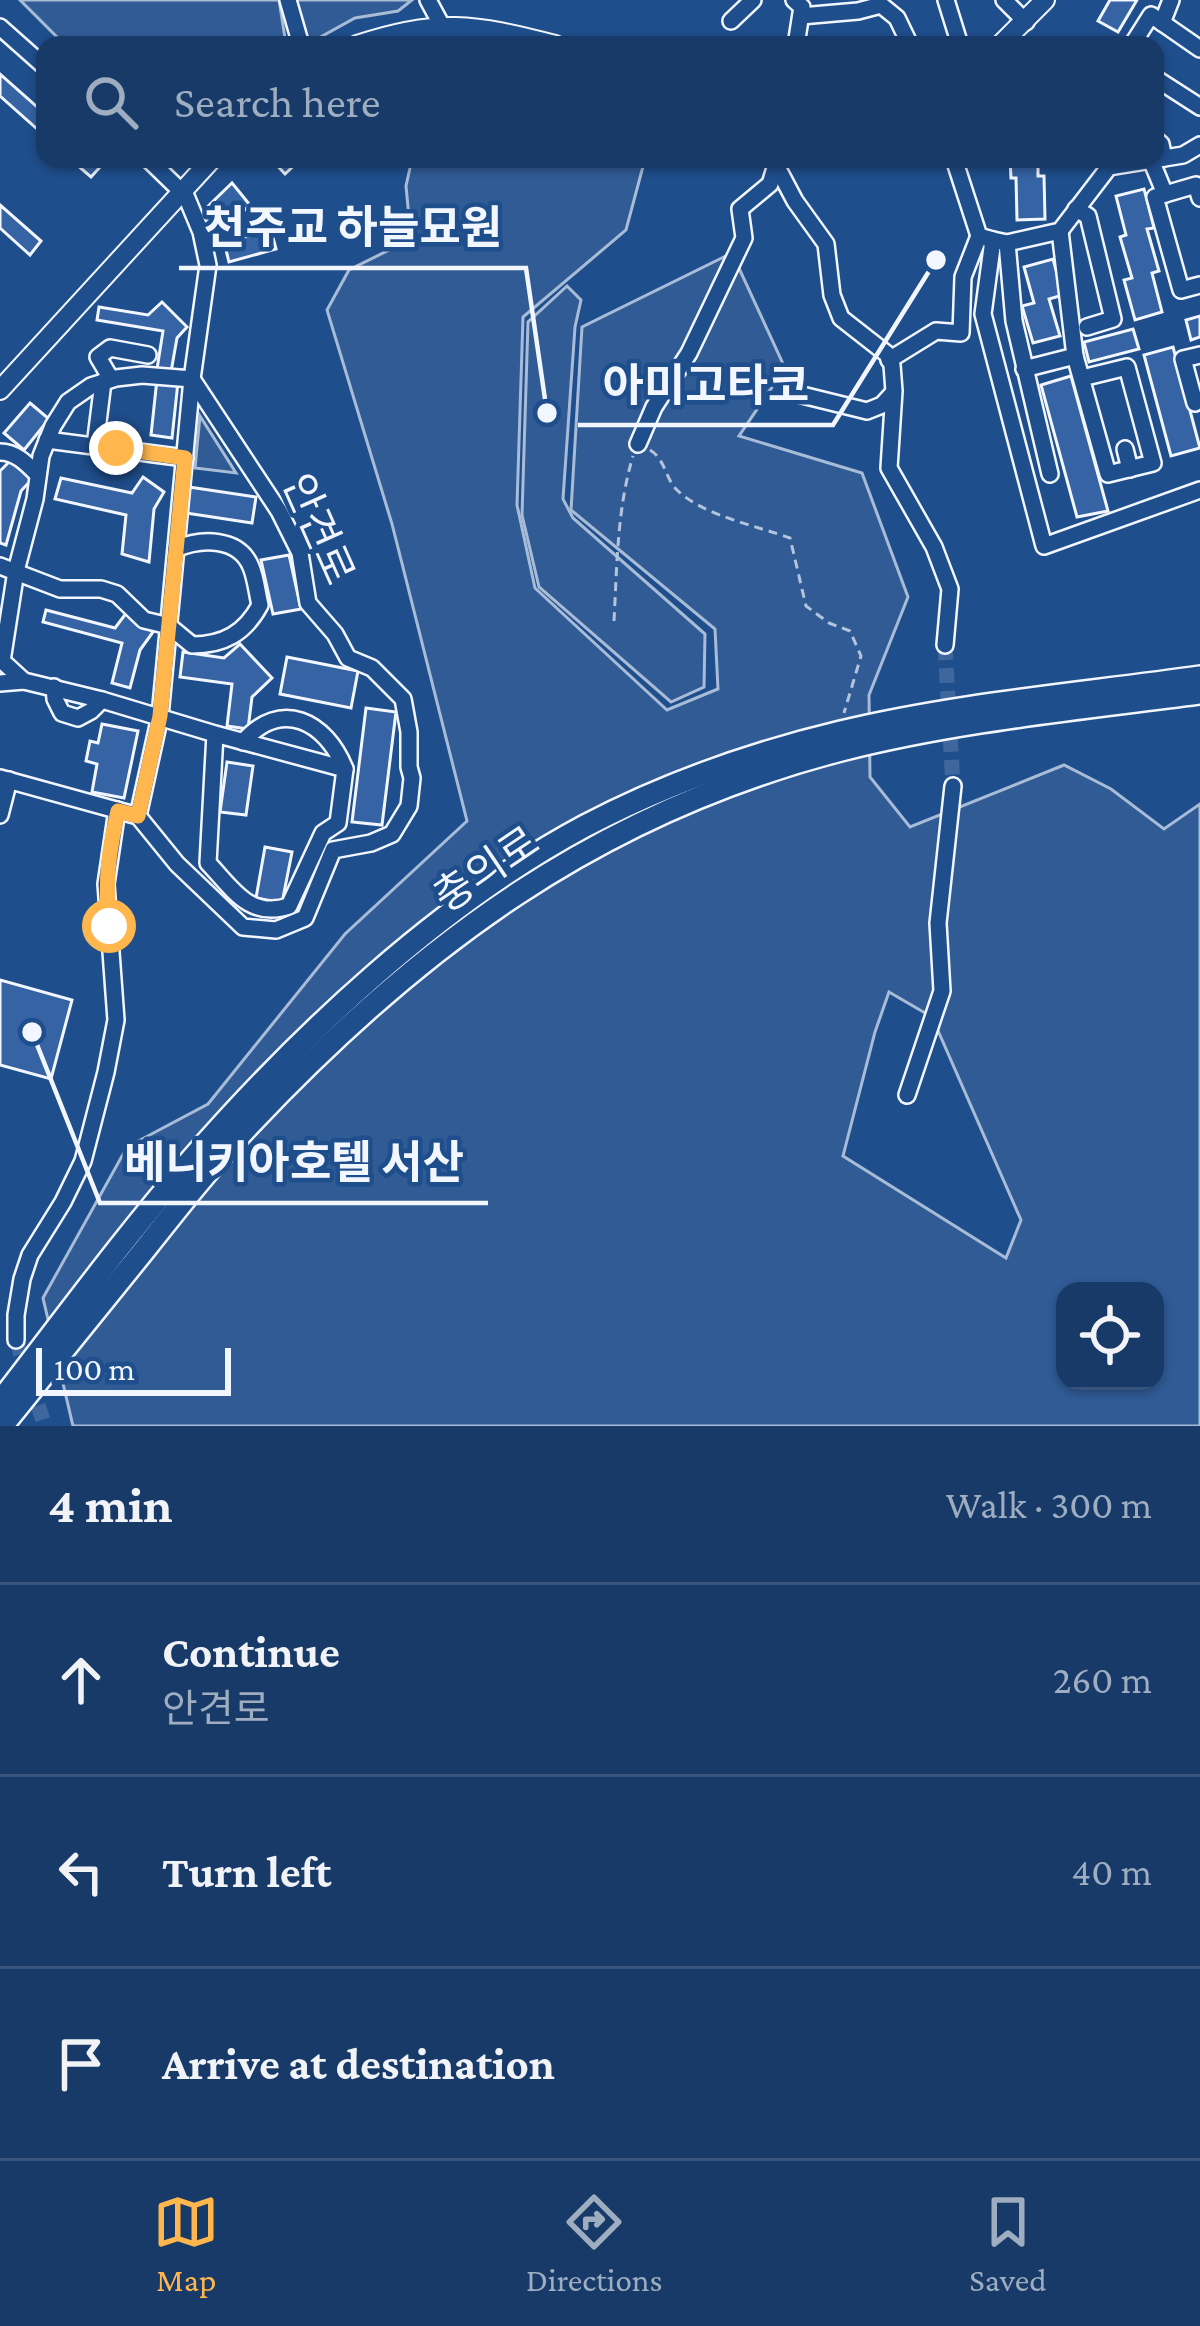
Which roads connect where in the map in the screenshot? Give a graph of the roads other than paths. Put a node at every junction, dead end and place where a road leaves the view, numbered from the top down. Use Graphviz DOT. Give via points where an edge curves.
graph roads {
  1 [pos="288,0"];
  2 [pos="428,0"];
  3 [pos="753,0"];
  4 [pos="946,0"];
  5 [pos="1004,0"];
  6 [pos="1045,0"];
  7 [pos="1171,0"];
  8 [pos="797,8"];
  9 [pos="731,21"];
  10 [pos="1026,22"];
  11 [pos="1162,23"];
  12 [pos="442,26"];
  13 [pos="0,27"];
  14 [pos="299,36"];
  15 [pos="384,36"];
  16 [pos="518,36"];
  17 [pos="906,36"];
  18 [pos="957,36"];
  19 [pos="1010,36"];
  20 [pos="1142,36"];
  21 [pos="1200,49"];
  22 [pos="36,59"];
  23 [pos="1164,84"];
  24 [pos="1200,107"];
  25 [pos="1200,145"];
  26 [pos="1164,158"];
  27 [pos="158,168"];
  28 [pos="204,168"];
  29 [pos="772,168"];
  30 [pos="776,168"];
  31 [pos="958,168"];
  32 [pos="1107,168"];
  33 [pos="1159,168"];
  34 [pos="183,190"];
  35 [pos="1166,194"];
  36 [pos="1200,198"];
  37 [pos="1076,209"];
  38 [pos="1060,231"];
  39 [pos="993,239"];
  40 [pos="1200,285"];
  41 [pos="1087,327"];
  42 [pos="148,355"];
  43 [pos="1200,355"];
  44 [pos="1075,356"];
  45 [pos="890,360"];
  46 [pos="1024,368"];
  47 [pos="1082,378"];
  48 [pos="192,379"];
  49 [pos="107,381"];
  50 [pos="0,390"];
  51 [pos="894,391"];
  52 [pos="794,393"];
  53 [pos="1195,403"];
  54 [pos="47,440"];
  55 [pos="638,444"];
  56 [pos="95,446"];
  57 [pos="1125,449"];
  58 [pos="0,452"];
  59 [pos="185,458"];
  60 [pos="1130,469"];
  61 [pos="1050,474"];
  62 [pos="38,475"];
  63 [pos="1200,490"];
  64 [pos="176,549"];
  65 [pos="8,568"];
  66 [pos="169,626"];
  67 [pos="945,645"];
  68 [pos="1,660"];
  69 [pos="1200,677"];
  70 [pos="24,681"];
  71 [pos="0,683"];
  72 [pos="1200,693"];
  73 [pos="160,716"];
  74 [pos="215,734"];
  75 [pos="243,742"];
  76 [pos="345,769"];
  77 [pos="5,779"];
  78 [pos="953,786"];
  79 [pos="118,811"];
  80 [pos="0,815"];
  81 [pos="138,816"];
  82 [pos="907,1095"];
  83 [pos="58,1328"];
  84 [pos="16,1340"];
  85 [pos="0,1378"];
  86 [pos="0,1402"];
  87 [pos="2,1426"];
  1 -- 14 [label="street"];
  2 -- 12 [label="street"];
  3 -- 9 [label="street"];
  4 -- 18 [label="street"];
  5 -- 10 [label="street"];
  6 -- 10 [label="main road"];
  7 -- 11 [label="street"];
  8 -- 17 [label="street" via="881,5"];
  10 -- 19 [label="main road"];
  11 -- 20 [label="street" via="1151,15"];
  11 -- 21 [label="street"];
  12 -- 15 [label="main road"];
  12 -- 16 [label="main road"];
  13 -- 22 [label="street"];
  23 -- 24 [label="street"];
  25 -- 26 [label="street"];
  27 -- 34 [label="street"];
  28 -- 34 [label="main road"];
  29 -- 55 [label="street" via="770,184 740,209 744,238"];
  30 -- 45 [label="street" via="826,244 841,318"];
  31 -- 39 [label="street"];
  32 -- 37 [label="street"];
  33 -- 35 [label="street"];
  34 -- 48 [label="street" via="208,265"];
  34 -- 50 [label="main road"];
  35 -- 36 [label="street" via="1196,185"];
  35 -- 40 [label="street" via="1156,197 1181,290"];
  37 -- 38 [label="street"];
  37 -- 41 [label="street" via="1088,216 1113,319"];
  38 -- 39 [label="street"];
  38 -- 44 [label="street"];
  39 -- 45 [label="street" via="963,277 962,333 936,331"];
  39 -- 46 [label="street"];
  39 -- 63 [label="street" via="983,314 1044,546"];
  42 -- 49 [label="street" via="127,345 110,348 98,357"];
  43 -- 53 [label="street" via="1183,359"];
  44 -- 46 [label="street"];
  44 -- 47 [label="street"];
  45 -- 51 [label="street"];
  46 -- 61 [label="street"];
  47 -- 60 [label="street" via="1108,474"];
  47 -- 60 [label="street" via="1127,367 1153,463"];
  48 -- 49 [label="street"];
  48 -- 59 [label="street"];
  48 -- 81 [label="street, 안견로" via="279,511 300,553 308,603 348,658 372,668 403,699 409,806 392,834 334,850 305,918 275,931 243,927"];
  49 -- 54 [label="street" via="68,402"];
  49 -- 56 [label="street"];
  51 -- 52 [label="street" via="868,411"];
  51 -- 67 [label="street" via="889,468 950,589"];
  54 -- 56 [label="street"];
  54 -- 62 [label="street"];
  56 -- 59 [label="street"];
  57 -- 60 [label="street"];
  58 -- 62 [label="street"];
  59 -- 64 [label="street"];
  62 -- 65 [label="street"];
  64 -- 66 [label="street"];
  64 -- 66 [label="street" via="201,533 231,539 250,562 260,605 225,641 192,645"];
  65 -- 66 [label="street" via="59,589 117,594 144,620"];
  65 -- 68 [label="street"];
  66 -- 73 [label="street"];
  68 -- 70 [label="street"];
  69 -- 83 [label="highway, 충의로" via="837,733 701,775 525,861 356,993 249,1096"];
  70 -- 71 [label="street"];
  70 -- 73 [label="street"];
  72 -- 87 [label="highway, 충의로" via="838,751 693,800 562,864 438,948 272,1101"];
  73 -- 74 [label="street"];
  73 -- 81 [label="street"];
  74 -- 75 [label="street"];
  74 -- 76 [label="street" via="208,863 253,907 289,906 322,832 338,823"];
  75 -- 76 [label="street"];
  75 -- 76 [label="street" via="270,719 302,722 336,746"];
  77 -- 79 [label="street"];
  77 -- 80 [label="street"];
  78 -- 82 [label="street" via="938,923 942,991"];
  79 -- 81 [label="street"];
  79 -- 84 [label="street" via="106,884 116,1020 106,1072 83,1162 26,1267"];
  83 -- 85 [label="highway"];
  83 -- 86 [label="highway, 충의로"];
}
